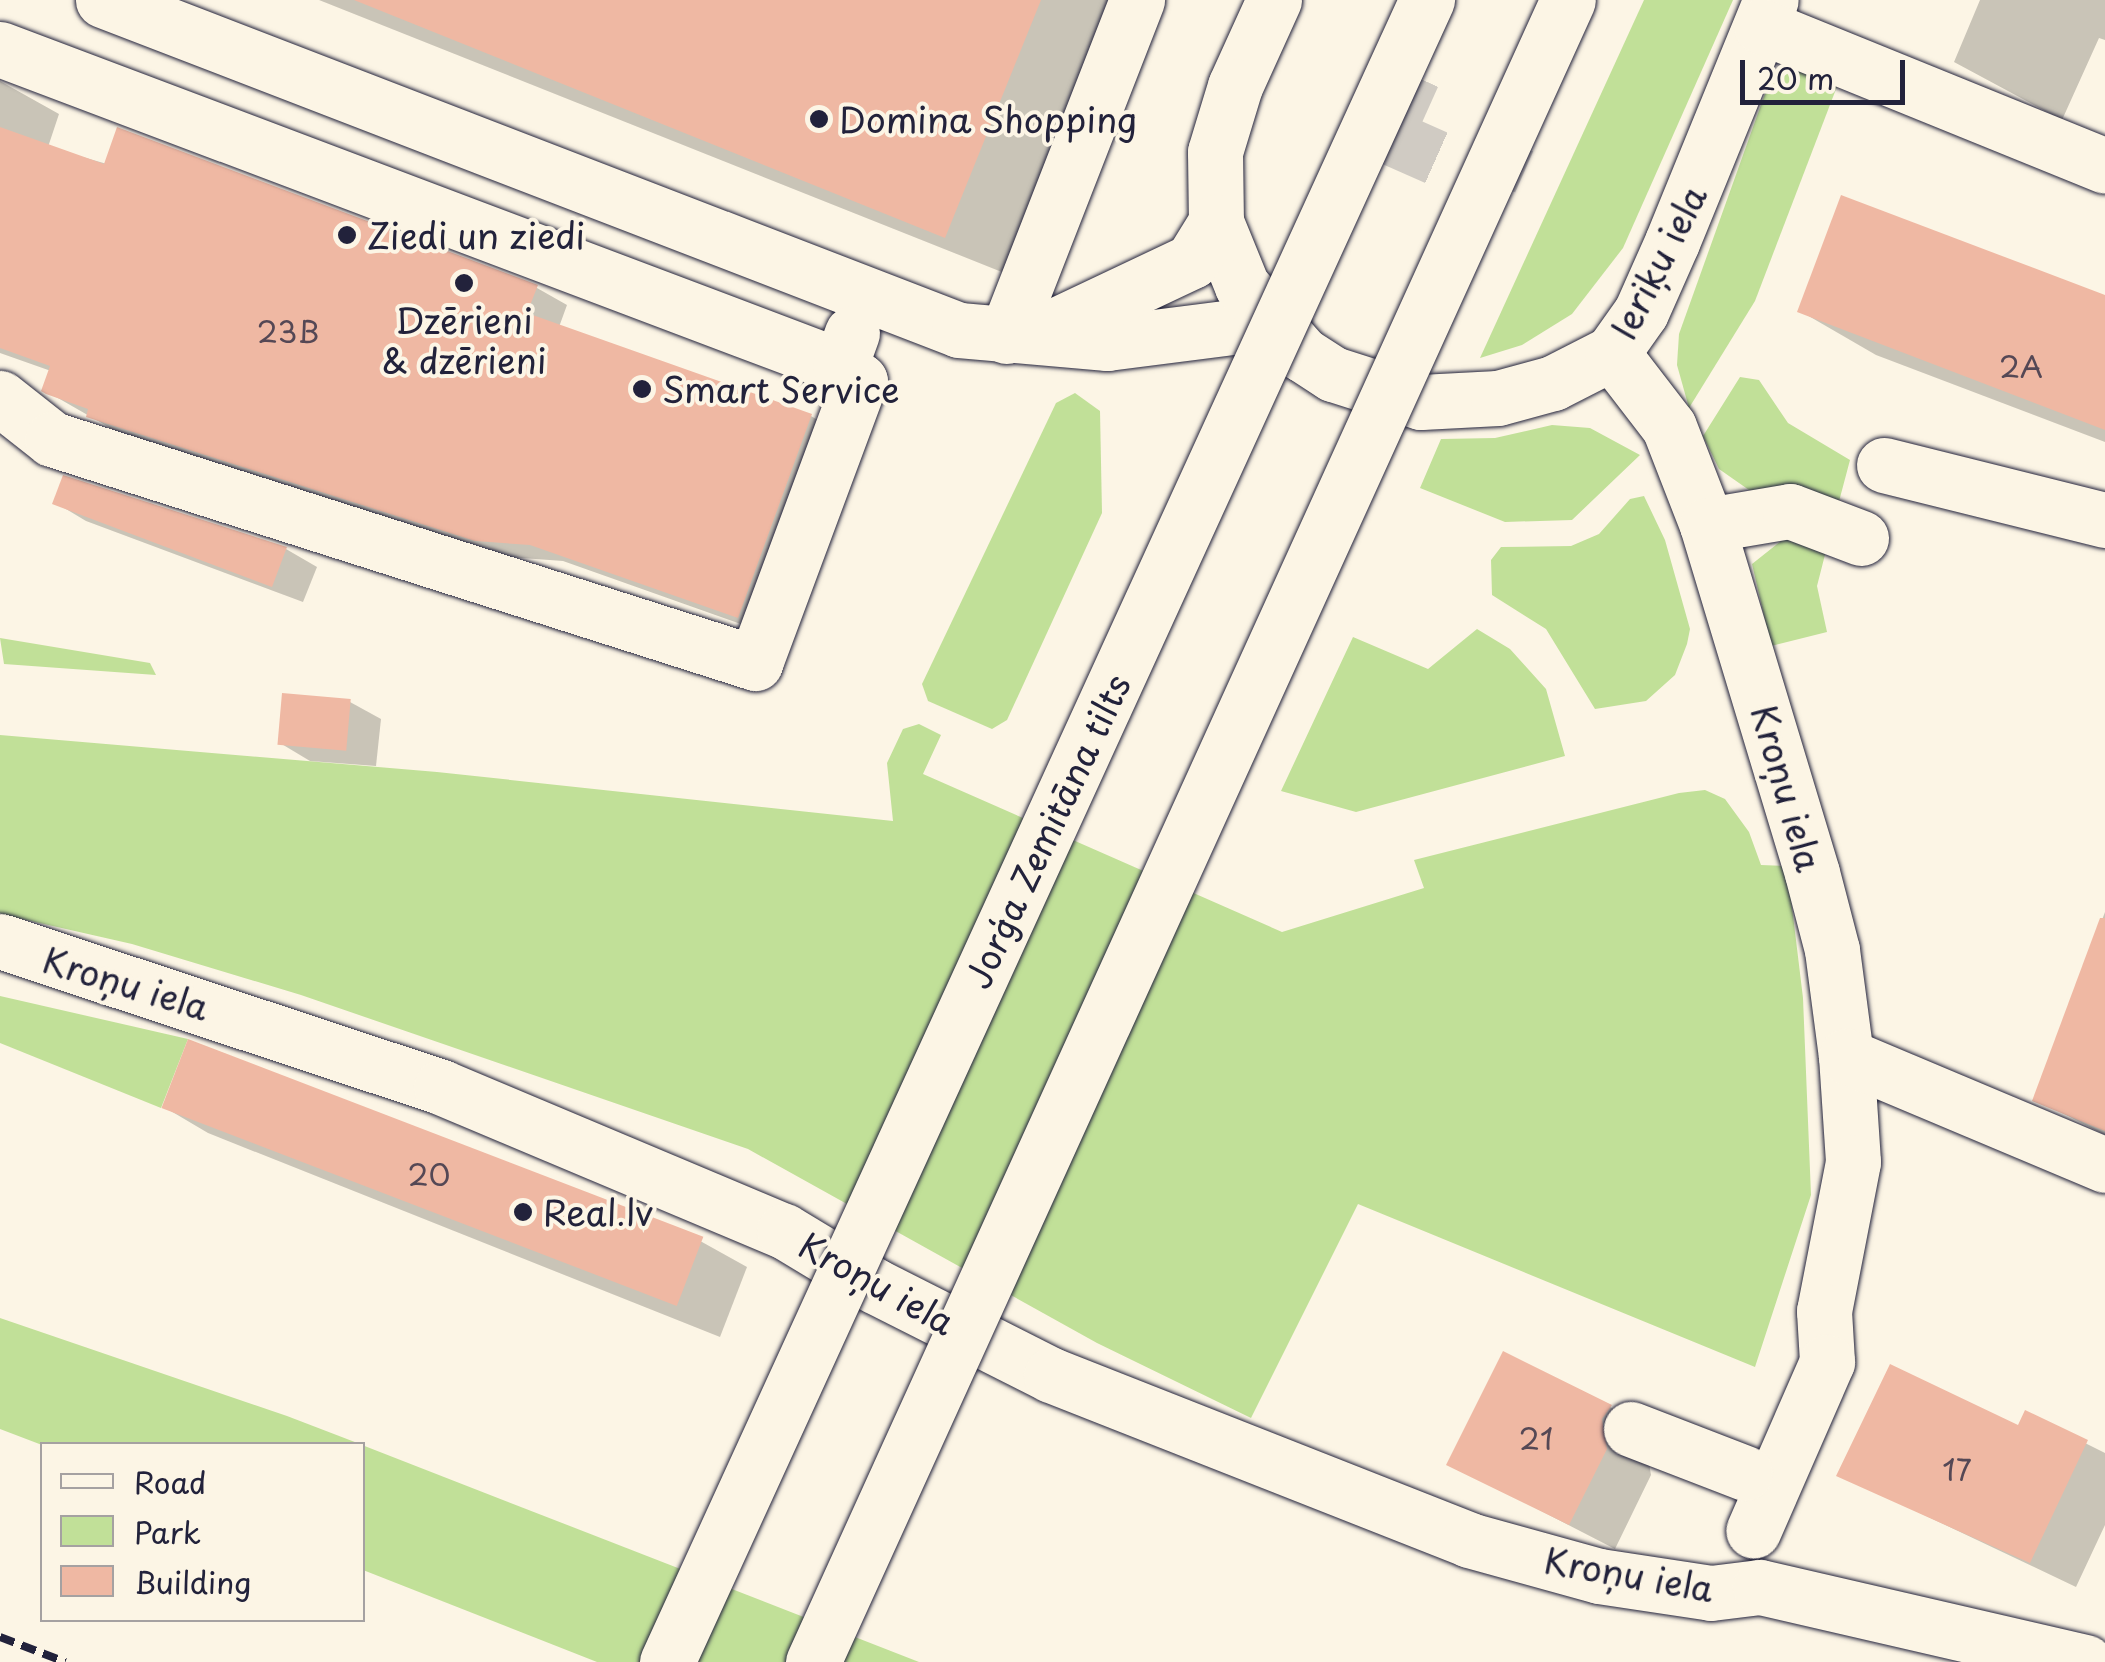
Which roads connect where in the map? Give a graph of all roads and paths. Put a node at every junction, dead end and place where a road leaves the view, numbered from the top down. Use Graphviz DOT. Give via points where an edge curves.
graph roads {
  1 [pos="103,0"];
  2 [pos="1137,0"];
  3 [pos="1274,0"];
  4 [pos="1426,0"];
  5 [pos="1568,0"];
  6 [pos="1766,13"];
  7 [pos="0,49"];
  8 [pos="2105,166"];
  9 [pos="1216,222"];
  10 [pos="866,298"];
  11 [pos="1270,322"];
  12 [pos="1018,337"];
  13 [pos="1612,353"];
  14 [pos="840,366"];
  15 [pos="0,398"];
  16 [pos="1884,465"];
  17 [pos="2105,520"];
  18 [pos="1707,525"];
  19 [pos="1861,538"];
  20 [pos="0,941"];
  21 [pos="1846,1056"];
  22 [pos="2105,1165"];
  23 [pos="1824,1311"];
  24 [pos="1631,1429"];
  25 [pos="1745,1472"];
  26 [pos="1753,1531"];
  27 [pos="1760,1586"];
  28 [pos="667,1662"];
  29 [pos="814,1662"];
  30 [pos="2085,1662"];
  1 -- 10 [label="street"];
  2 -- 12 [label="street"];
  3 -- 9 [label="street, Ieriķu iela" via="1235,86 1215,152"];
  4 -- 28 [label="street, Jorģa Zemitāna tilts, bridge"];
  5 -- 29 [label="street, bridge"];
  6 -- 8 [label="street"];
  6 -- 13 [label="street, Ieriķu iela" via="1641,312"];
  7 -- 14 [label="street"];
  9 -- 11 [label="street, Ieriķu iela" via="1242,286"];
  9 -- 12 [label="street" via="1192,261"];
  10 -- 12 [label="street" via="959,330"];
  10 -- 14 [label="street"];
  11 -- 12 [label="street" via="1107,343"];
  11 -- 13 [label="street, Ieriķu iela" via="1333,374 1420,402 1498,398 1553,383"];
  13 -- 18 [label="street, Kroņu iela" via="1669,427"];
  14 -- 15 [label="street" via="860,381 755,663 52,440"];
  16 -- 17 [label="street"];
  18 -- 19 [label="street" via="1790,511"];
  18 -- 21 [label="street, Kroņu iela" via="1812,873 1832,950"];
  20 -- 27 [label="street, Kroņu iela" via="441,1088 784,1231 875,1286 1051,1375 1468,1540 1599,1576 1711,1593"];
  21 -- 22 [label="street"];
  21 -- 23 [label="street, Kroņu iela" via="1853,1162"];
  23 -- 25 [label="street, Kroņu iela" via="1794,1350"];
  23 -- 26 [label="street, Kroņu iela" via="1827,1362"];
  24 -- 25 [label="street"];
  25 -- 26 [label="street, Kroņu iela"];
  26 -- 27 [label="street, Kroņu iela"];
  27 -- 30 [label="street, Kroņu iela"];
}
